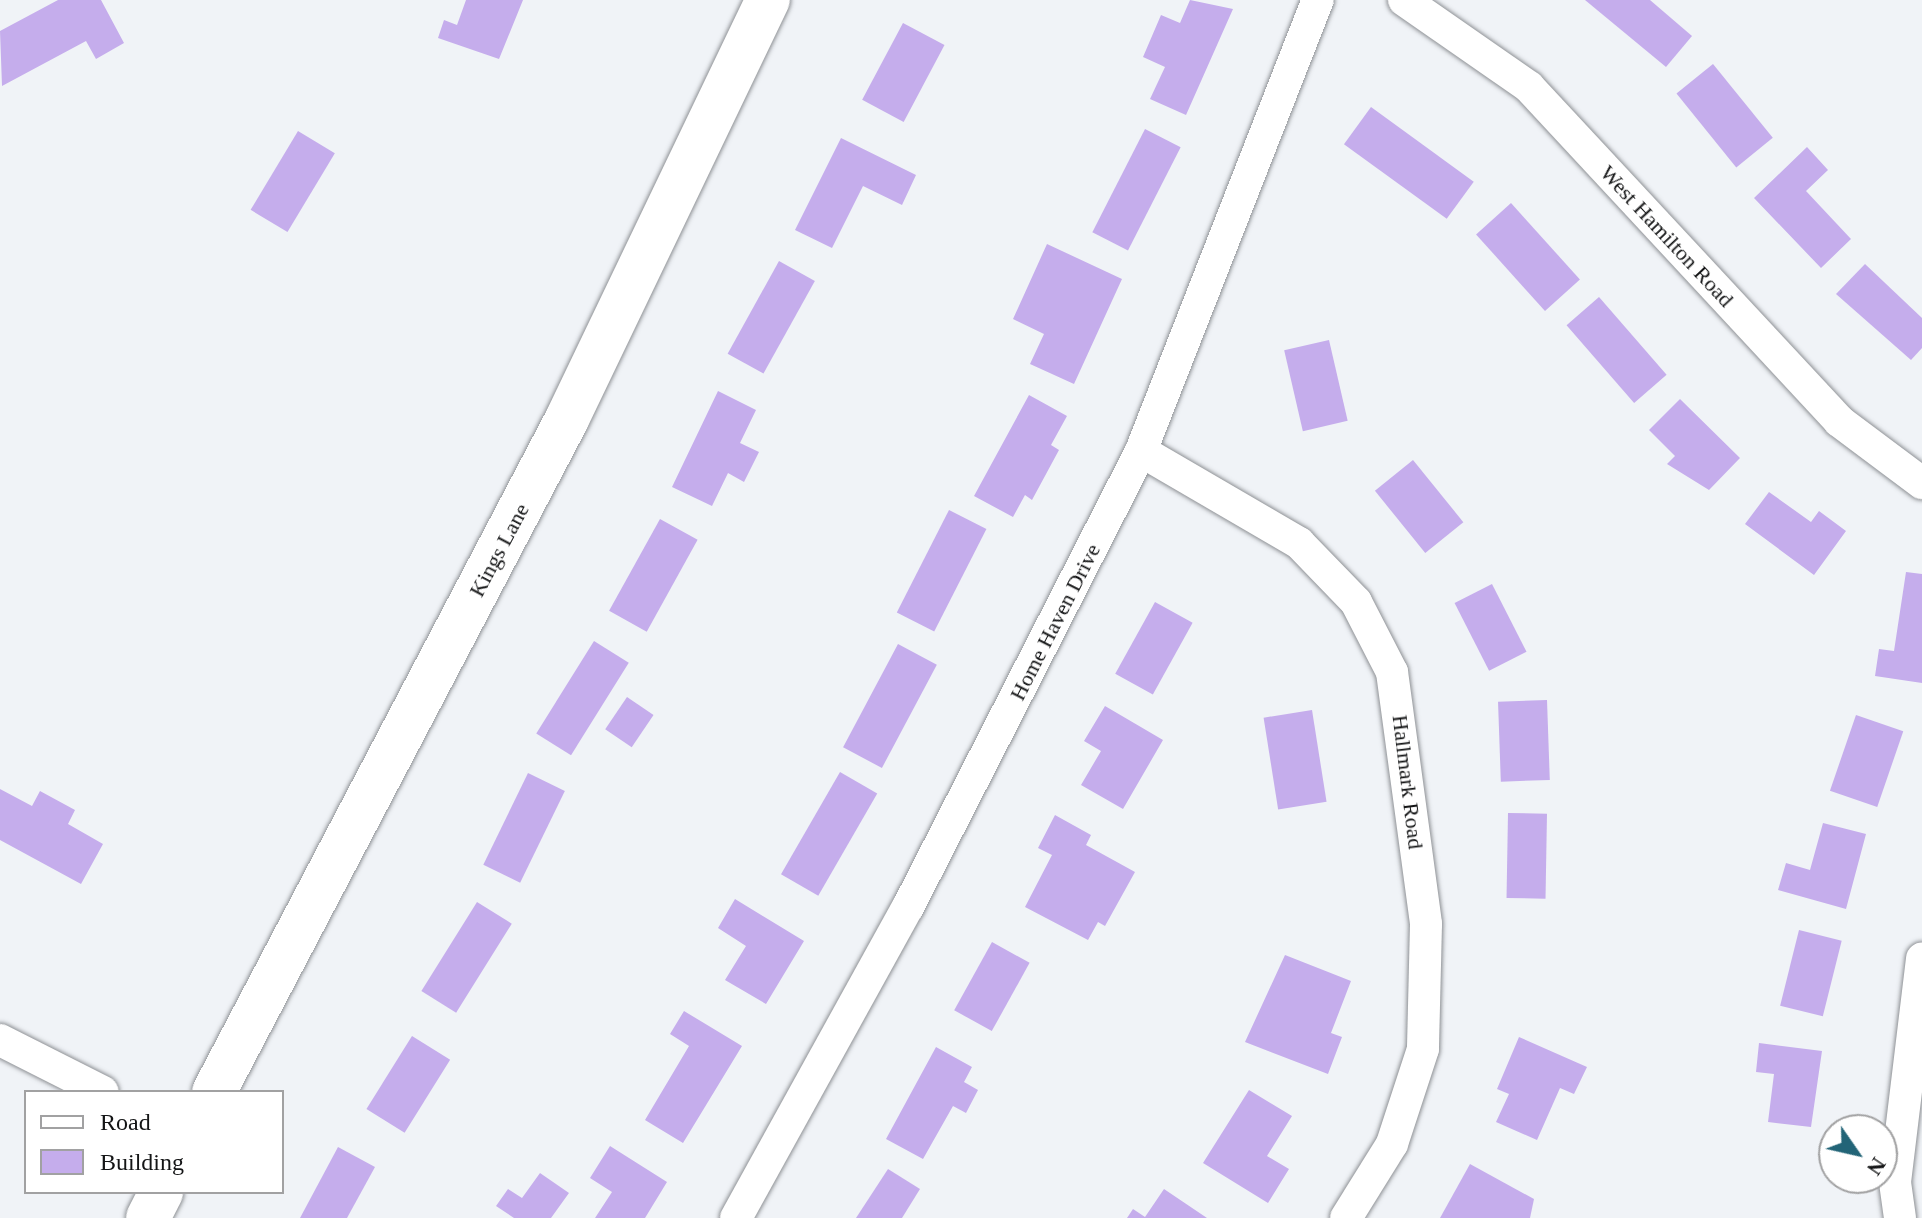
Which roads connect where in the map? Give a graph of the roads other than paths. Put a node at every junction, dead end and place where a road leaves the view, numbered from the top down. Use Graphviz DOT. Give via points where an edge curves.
graph roads {
  1 [pos="768,0"];
  2 [pos="1318,0"];
  3 [pos="1404,0"];
  4 [pos="1141,451"];
  5 [pos="1922,483"];
  6 [pos="1922,959"];
  7 [pos="0,1040"];
  8 [pos="99,1090"];
  9 [pos="215,1090"];
  10 [pos="160,1194"];
  11 [pos="148,1218"];
  12 [pos="736,1218"];
  13 [pos="1346,1218"];
  14 [pos="1900,1218"];
  1 -- 9 [label="street, Kings Lane" via="567,419"];
  2 -- 4 [label="street, Home Haven Drive"];
  3 -- 5 [label="street, West Hamilton Road" via="1529,87 1839,421"];
  4 -- 12 [label="street, Home Haven Drive" via="908,907"];
  4 -- 13 [label="street, Hallmark Road" via="1299,543 1356,602 1392,672 1426,924 1423,1049 1392,1144"];
  6 -- 14 [label="street" via="1895,1182"];
  7 -- 8 [label="street"];
  10 -- 11 [label="street"];
}
